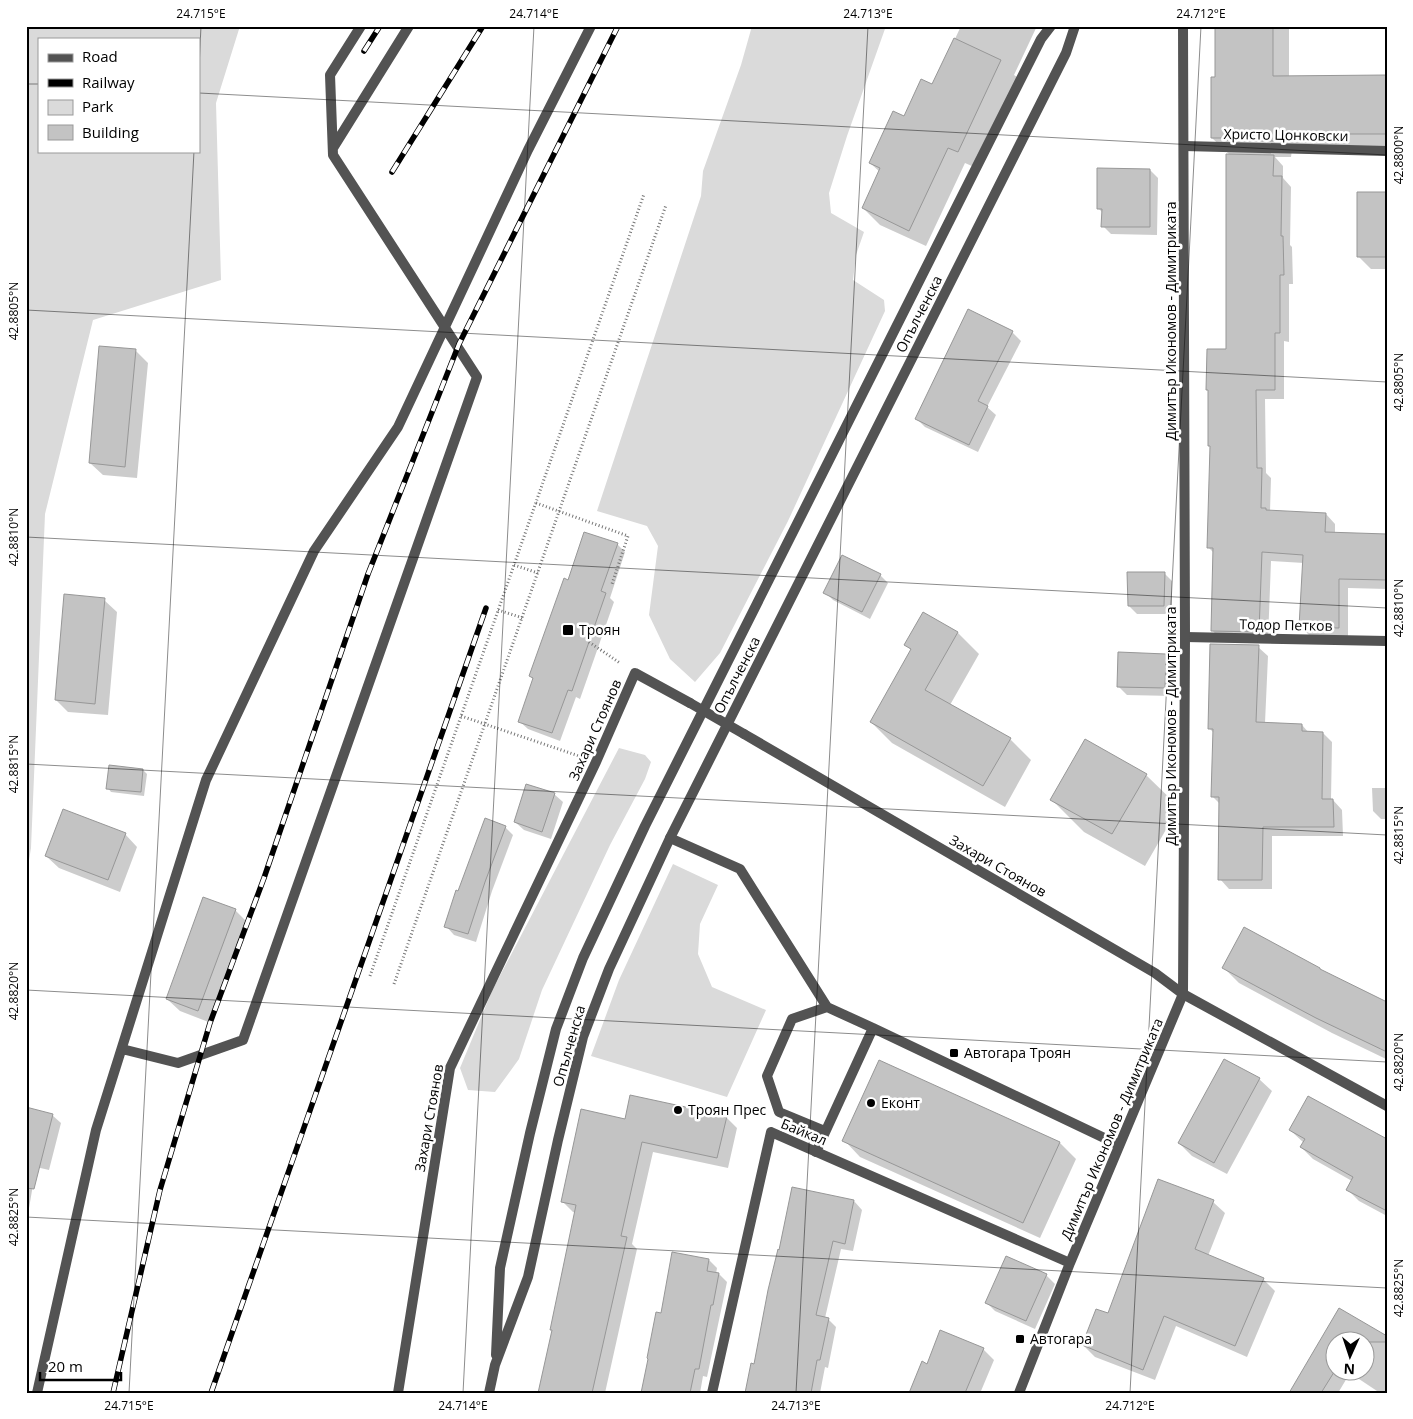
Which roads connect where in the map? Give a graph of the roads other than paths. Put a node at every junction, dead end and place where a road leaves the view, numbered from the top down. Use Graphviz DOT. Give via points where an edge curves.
graph roads {
  1 [pos="361,26"];
  2 [pos="409,26"];
  3 [pos="591,26"];
  4 [pos="1051,26"];
  5 [pos="1076,26"];
  6 [pos="1183,26"];
  7 [pos="1184,146"];
  8 [pos="333,148"];
  9 [pos="1387,151"];
  10 [pos="445,328"];
  11 [pos="1185,637"];
  12 [pos="1387,641"];
  13 [pos="670,838"];
  14 [pos="1183,994"];
  15 [pos="827,1007"];
  16 [pos="873,1028"];
  17 [pos="122,1049"];
  18 [pos="1387,1106"];
  19 [pos="825,1131"];
  20 [pos="1120,1145"];
  21 [pos="816,1152"];
  22 [pos="1070,1263"];
  23 [pos="495,1365"];
  24 [pos="37,1393"];
  25 [pos="398,1393"];
  26 [pos="489,1393"];
  27 [pos="712,1393"];
  28 [pos="1019,1393"];
  1 -- 8 [label="street" via="330,75"];
  2 -- 8 [label="street"];
  3 -- 10 [label="street" via="528,150"];
  4 -- 23 [label="street, Опълченска" via="1041,39 713,690 582,958 556,1029 500,1268"];
  5 -- 13 [label="street, Опълченска" via="1066,53"];
  6 -- 7 [label="street, Димитър Икономов - Димитриката"];
  7 -- 9 [label="street, Христо Цонковски"];
  7 -- 11 [label="street, Димитър Икономов - Димитриката"];
  8 -- 10 [label="street" via="332,155"];
  10 -- 17 [label="street" via="398,426 314,551 206,780"];
  10 -- 17 [label="street" via="477,377 244,1040 178,1063"];
  11 -- 12 [label="street, Тодор Петков"];
  11 -- 14 [label="street, Димитър Икономов - Димитриката"];
  13 -- 15 [label="street" via="740,869"];
  13 -- 23 [label="street, Опълченска" via="609,969 583,1037 528,1276"];
  14 -- 18 [label="street, Захари Стоянов"];
  14 -- 20 [label="street, Димитър Икономов - Димитриката"];
  14 -- 25 [label="street, Захари Стоянов, bridge" via="1156,974 636,673 450,1068"];
  15 -- 16 [label="street"];
  15 -- 19 [label="street" via="792,1019 767,1076 778,1112"];
  16 -- 19 [label="street"];
  16 -- 20 [label="street"];
  17 -- 24 [label="street" via="96,1130"];
  19 -- 21 [label="street"];
  20 -- 22 [label="street, Димитър Икономов - Димитриката"];
  21 -- 22 [label="street, Байкал"];
  21 -- 27 [label="street, Байкал" via="771,1132"];
  22 -- 28 [label="street, Димитър Икономов - Димитриката"];
  23 -- 26 [label="street, Опълченска"];
}
